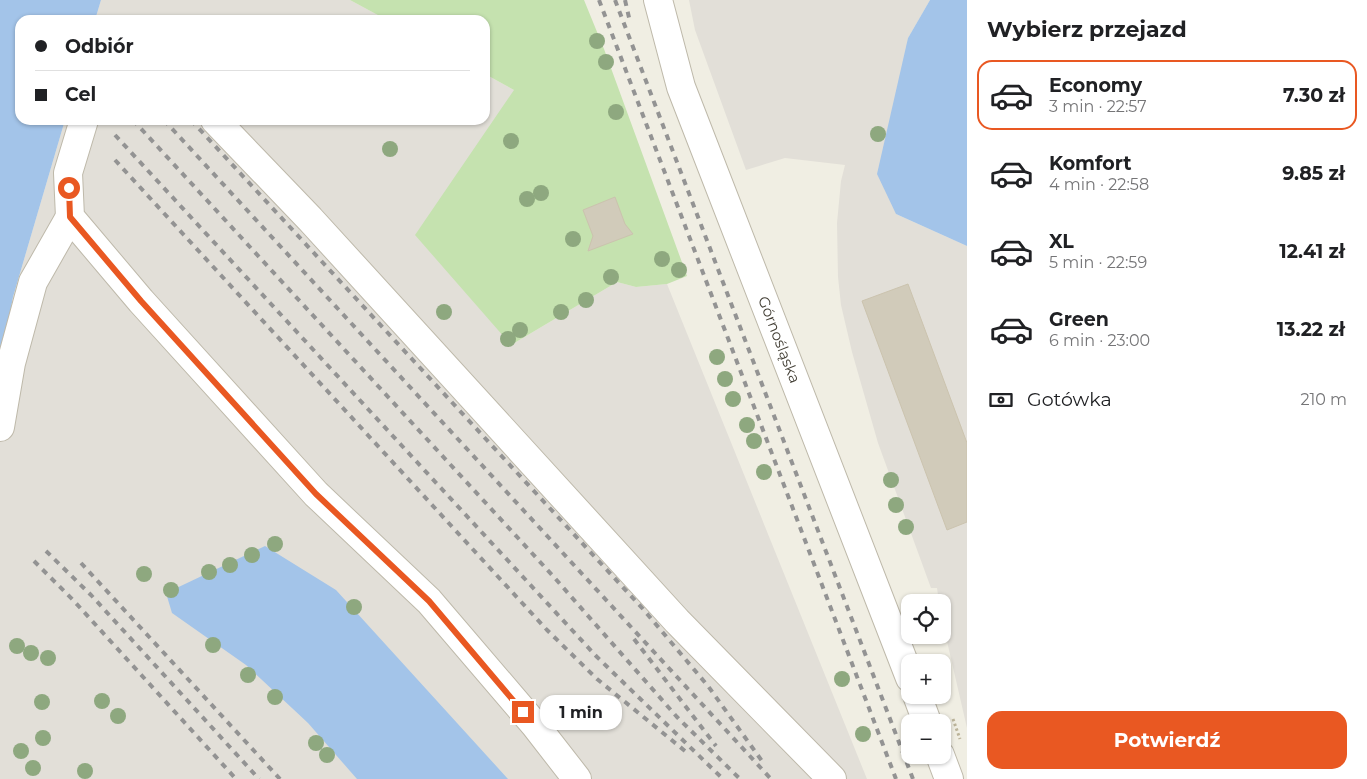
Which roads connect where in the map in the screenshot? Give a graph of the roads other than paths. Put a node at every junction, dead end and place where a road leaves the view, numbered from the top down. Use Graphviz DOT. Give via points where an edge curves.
graph roads {
  1 [pos="658,0"];
  2 [pos="82,125"];
  3 [pos="220,125"];
  4 [pos="70,217"];
  5 [pos="0,426"];
  6 [pos="901,655"];
  7 [pos="926,704"];
  8 [pos="935,714"];
  9 [pos="952,751"];
  10 [pos="577,779"];
  11 [pos="832,779"];
  12 [pos="949,779"];
  1 -- 6 [label="lane, Górnośląska" via="681,87"];
  2 -- 4 [label="lane" via="68,173"];
  3 -- 11 [label="lane" via="310,218 677,621"];
  4 -- 5 [label="lane" via="33,282 11,363"];
  4 -- 10 [label="lane" via="141,301 316,494 429,601"];
  7 -- 8 [label="lane"];
  9 -- 12 [label="lane"];
}
